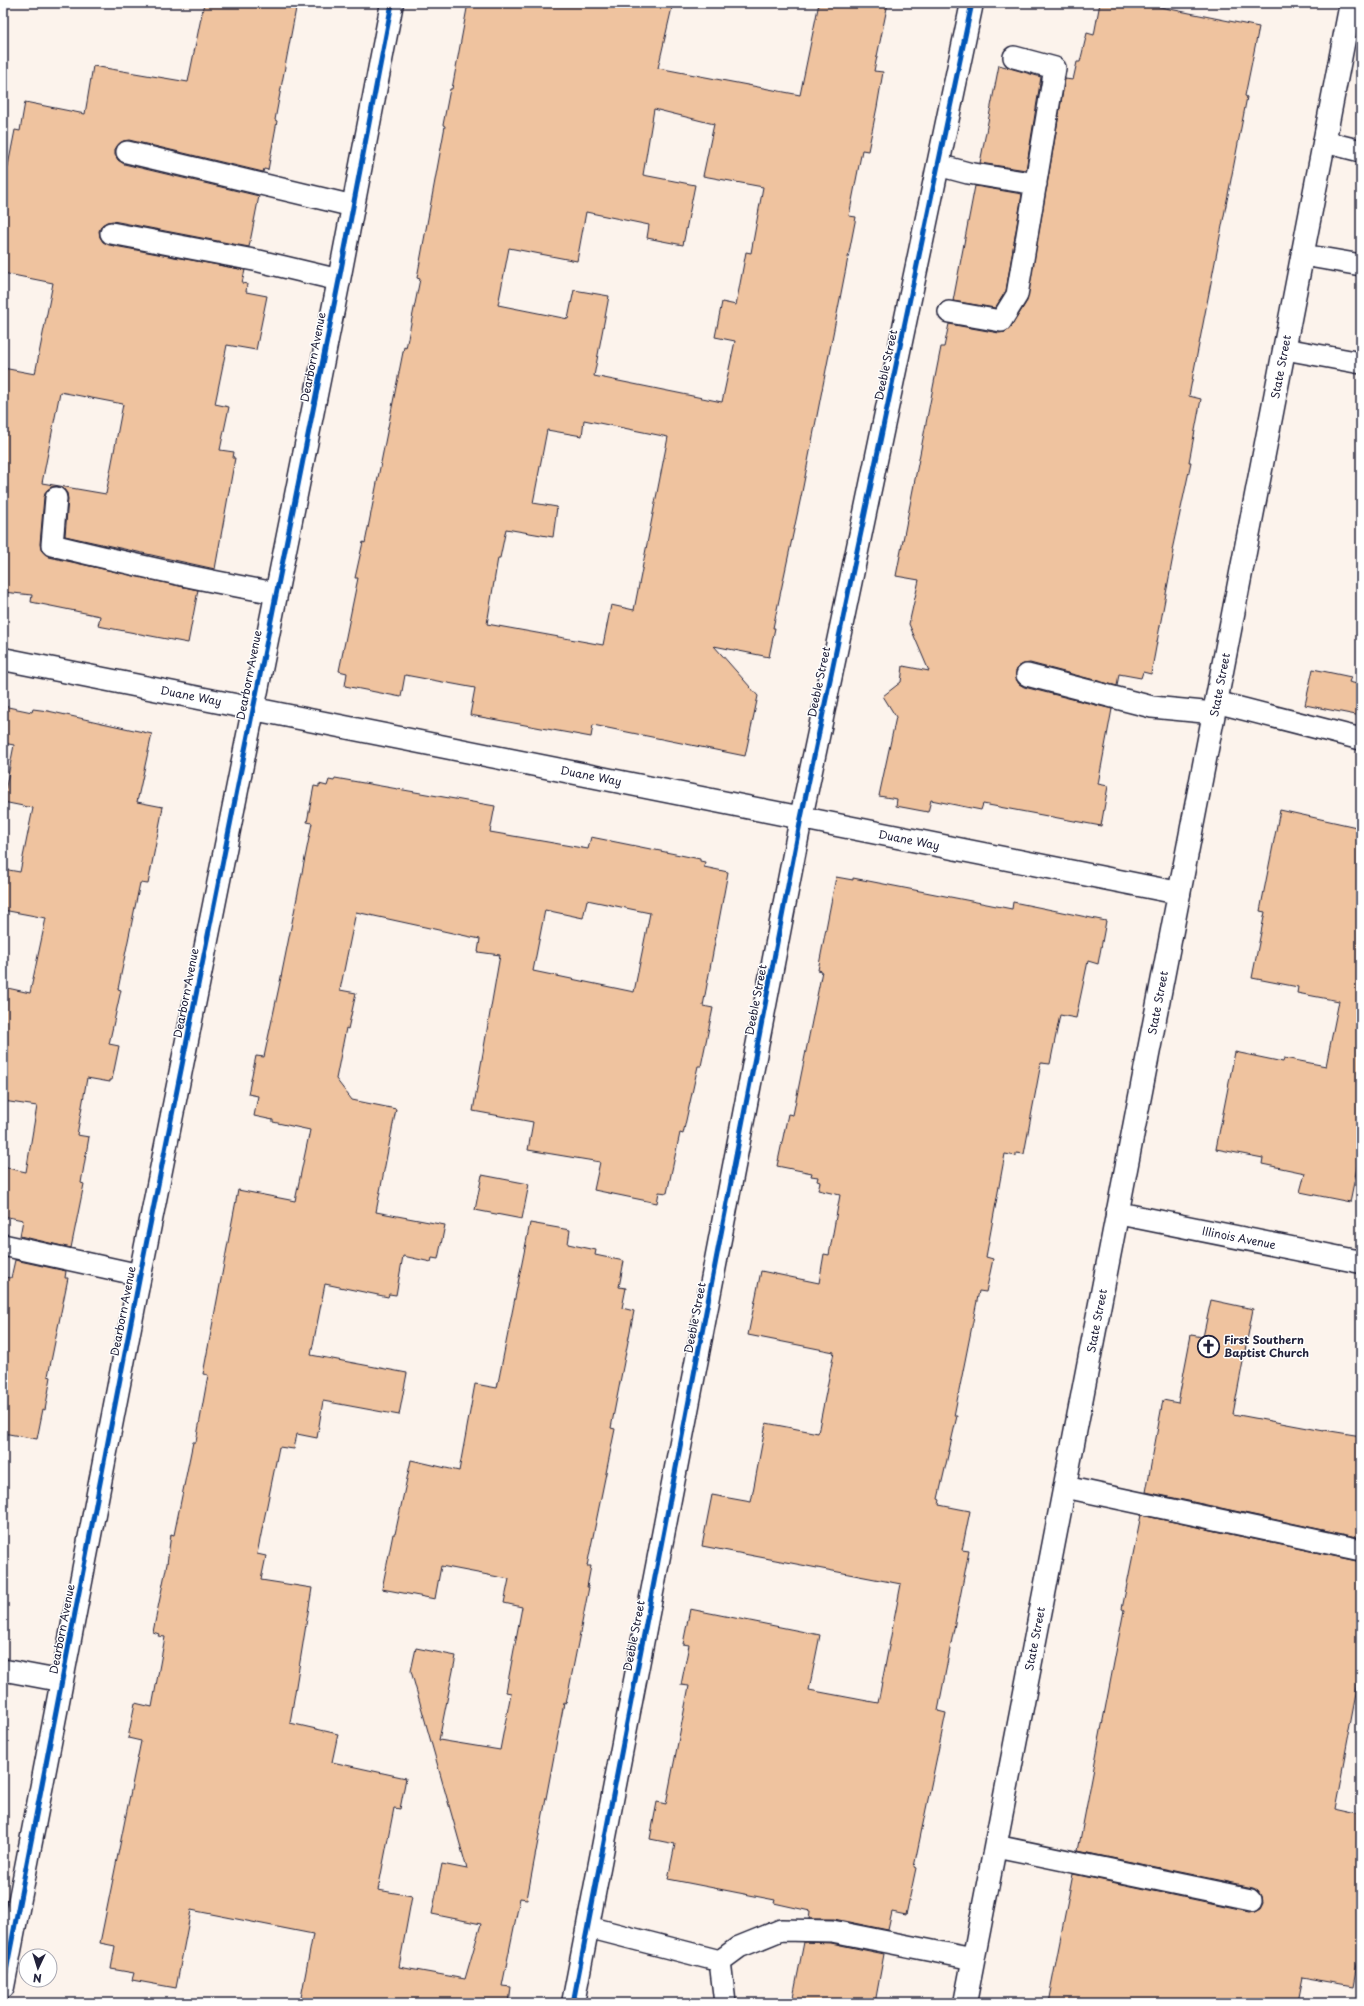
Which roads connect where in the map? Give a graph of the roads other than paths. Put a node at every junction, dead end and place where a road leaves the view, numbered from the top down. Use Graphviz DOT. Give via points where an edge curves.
graph roads {
  1 [pos="392,3"];
  2 [pos="972,3"];
  3 [pos="1351,3"];
  4 [pos="1014,57"];
  5 [pos="1324,142"];
  6 [pos="1361,151"];
  7 [pos="127,152"];
  8 [pos="938,165"];
  9 [pos="1036,184"];
  10 [pos="353,206"];
  11 [pos="111,233"];
  12 [pos="1303,255"];
  13 [pos="1361,265"];
  14 [pos="339,280"];
  15 [pos="949,312"];
  16 [pos="1284,349"];
  17 [pos="1361,363"];
  18 [pos="56,498"];
  19 [pos="276,593"];
  20 [pos="3,660"];
  21 [pos="1027,675"];
  22 [pos="253,708"];
  23 [pos="1215,708"];
  24 [pos="1361,739"];
  25 [pos="801,818"];
  26 [pos="1179,893"];
  27 [pos="1117,1213"];
  28 [pos="3,1245"];
  29 [pos="1361,1262"];
  30 [pos="140,1276"];
  31 [pos="1065,1487"];
  32 [pos="1361,1550"];
  33 [pos="3,1670"];
  34 [pos="62,1681"];
  35 [pos="996,1846"];
  36 [pos="1251,1899"];
  37 [pos="588,1927"];
  38 [pos="973,1959"];
  39 [pos="720,1961"];
  40 [pos="3,1987"];
  41 [pos="573,2003"];
  42 [pos="725,2003"];
  43 [pos="965,2003"];
  1 -- 10 [label="street, Dearborn Avenue"];
  2 -- 8 [label="street, Deeble Street"];
  3 -- 5 [label="street, State Street"];
  4 -- 9 [label="lane" via="1055,68"];
  5 -- 6 [label="lane"];
  5 -- 12 [label="street, State Street"];
  7 -- 10 [label="lane"];
  8 -- 9 [label="lane" via="968,173"];
  8 -- 25 [label="street, Deeble Street"];
  9 -- 15 [label="lane" via="1017,295 1001,321"];
  10 -- 14 [label="street, Dearborn Avenue"];
  11 -- 14 [label="lane" via="259,261"];
  12 -- 13 [label="lane"];
  12 -- 16 [label="street, State Street"];
  14 -- 19 [label="street, Dearborn Avenue"];
  16 -- 17 [label="lane"];
  16 -- 23 [label="street, State Street"];
  18 -- 19 [label="lane" via="52,545 213,583"];
  19 -- 22 [label="street, Dearborn Avenue"];
  20 -- 22 [label="street, Duane Way"];
  21 -- 23 [label="lane" via="1152,707"];
  22 -- 25 [label="street, Duane Way"];
  22 -- 30 [label="street, Dearborn Avenue"];
  23 -- 24 [label="lane"];
  23 -- 26 [label="street, State Street"];
  25 -- 26 [label="street, Duane Way"];
  25 -- 37 [label="street, Deeble Street"];
  26 -- 27 [label="street, State Street"];
  27 -- 29 [label="street, Illinois Avenue"];
  27 -- 31 [label="street, State Street"];
  28 -- 30 [label="lane"];
  30 -- 34 [label="street, Dearborn Avenue"];
  31 -- 32 [label="lane"];
  31 -- 35 [label="street, State Street"];
  33 -- 34 [label="lane"];
  34 -- 40 [label="street, Dearborn Avenue"];
  35 -- 36 [label="lane"];
  35 -- 38 [label="street, State Street"];
  37 -- 39 [label="lane"];
  37 -- 41 [label="street, Deeble Street"];
  38 -- 39 [label="lane" via="832,1931 781,1930 739,1947"];
  38 -- 43 [label="street, State Street"];
  39 -- 42 [label="lane"];
}
